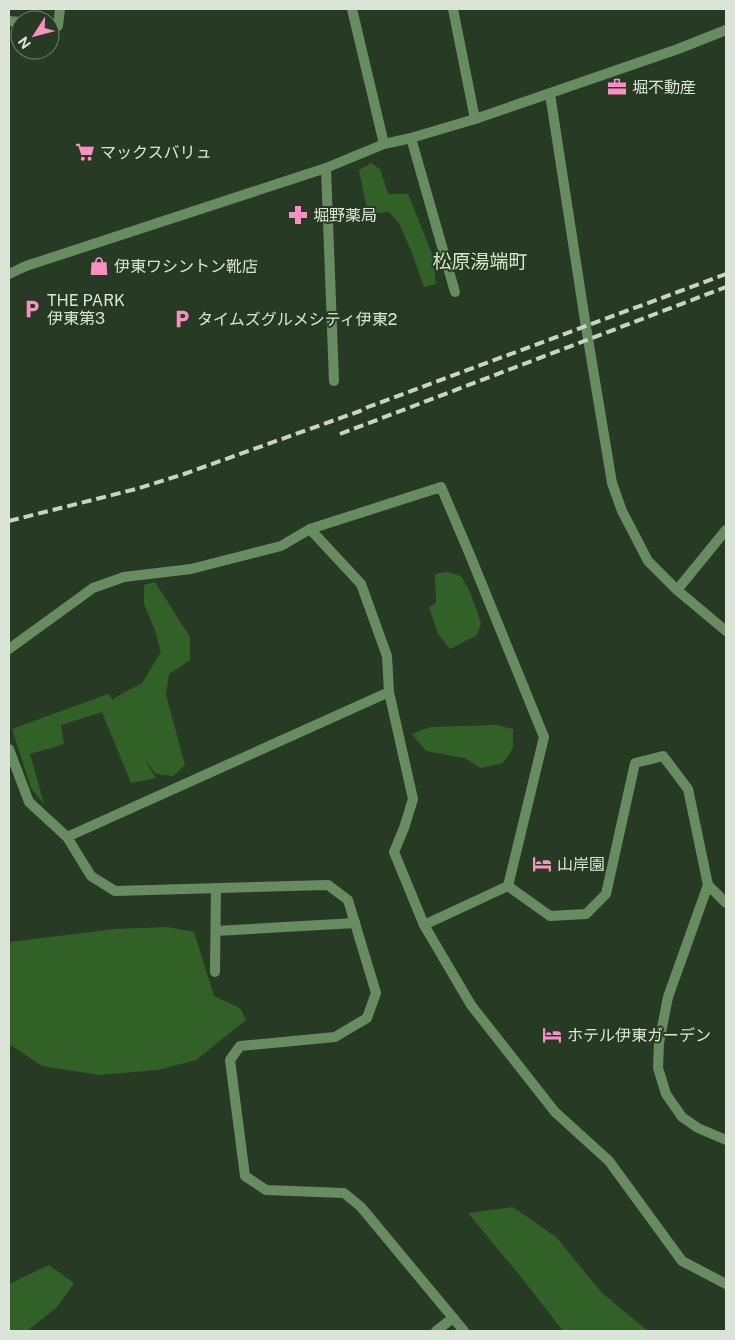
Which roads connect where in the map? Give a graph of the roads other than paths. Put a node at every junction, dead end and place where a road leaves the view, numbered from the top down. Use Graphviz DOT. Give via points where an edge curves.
graph roads {
  1 [pos="352,9"];
  2 [pos="453,9"];
  3 [pos="726,30"];
  4 [pos="550,94"];
  5 [pos="475,119"];
  6 [pos="412,138"];
  7 [pos="384,144"];
  8 [pos="326,168"];
  9 [pos="9,274"];
  10 [pos="455,292"];
  11 [pos="334,381"];
  12 [pos="310,529"];
  13 [pos="726,530"];
  14 [pos="677,590"];
  15 [pos="726,631"];
  16 [pos="9,649"];
  17 [pos="389,692"];
  18 [pos="9,749"];
  19 [pos="67,836"];
  20 [pos="708,885"];
  21 [pos="508,886"];
  22 [pos="216,888"];
  23 [pos="726,903"];
  24 [pos="355,923"];
  25 [pos="424,926"];
  26 [pos="216,931"];
  27 [pos="215,972"];
  28 [pos="726,1140"];
  29 [pos="726,1284"];
  30 [pos="453,1318"];
  31 [pos="436,1331"];
  32 [pos="464,1331"];
  1 -- 7 [label="street"];
  2 -- 5 [label="street"];
  3 -- 4 [label="street"];
  4 -- 5 [label="street"];
  4 -- 14 [label="street" via="612,483 622,511 648,561"];
  5 -- 6 [label="street"];
  6 -- 7 [label="street"];
  6 -- 10 [label="street"];
  7 -- 8 [label="street"];
  8 -- 9 [label="street"];
  8 -- 11 [label="street"];
  12 -- 16 [label="street" via="281,546 191,569 124,577 93,588"];
  12 -- 17 [label="street" via="361,584 388,656"];
  12 -- 21 [label="street" via="441,488 544,737"];
  13 -- 14 [label="street"];
  14 -- 15 [label="street"];
  17 -- 19 [label="street"];
  17 -- 25 [label="street" via="413,799 394,852"];
  18 -- 19 [label="street" via="29,802"];
  19 -- 22 [label="street" via="91,876 115,891"];
  20 -- 21 [label="street" via="688,790 663,756 635,763 606,894 586,914 550,916"];
  20 -- 23 [label="street"];
  20 -- 28 [label="street" via="668,997 658,1068 666,1094 682,1116 698,1128"];
  21 -- 25 [label="street"];
  22 -- 24 [label="street" via="328,885 348,900"];
  22 -- 26 [label="street"];
  24 -- 26 [label="street"];
  24 -- 30 [label="street" via="376,993 367,1018 335,1037 240,1046 230,1060 245,1176 266,1190 344,1193 361,1207"];
  25 -- 29 [label="street" via="471,1005 555,1112 608,1161 682,1261"];
  26 -- 27 [label="street"];
  30 -- 31 [label="street"];
  30 -- 32 [label="street"];
}
